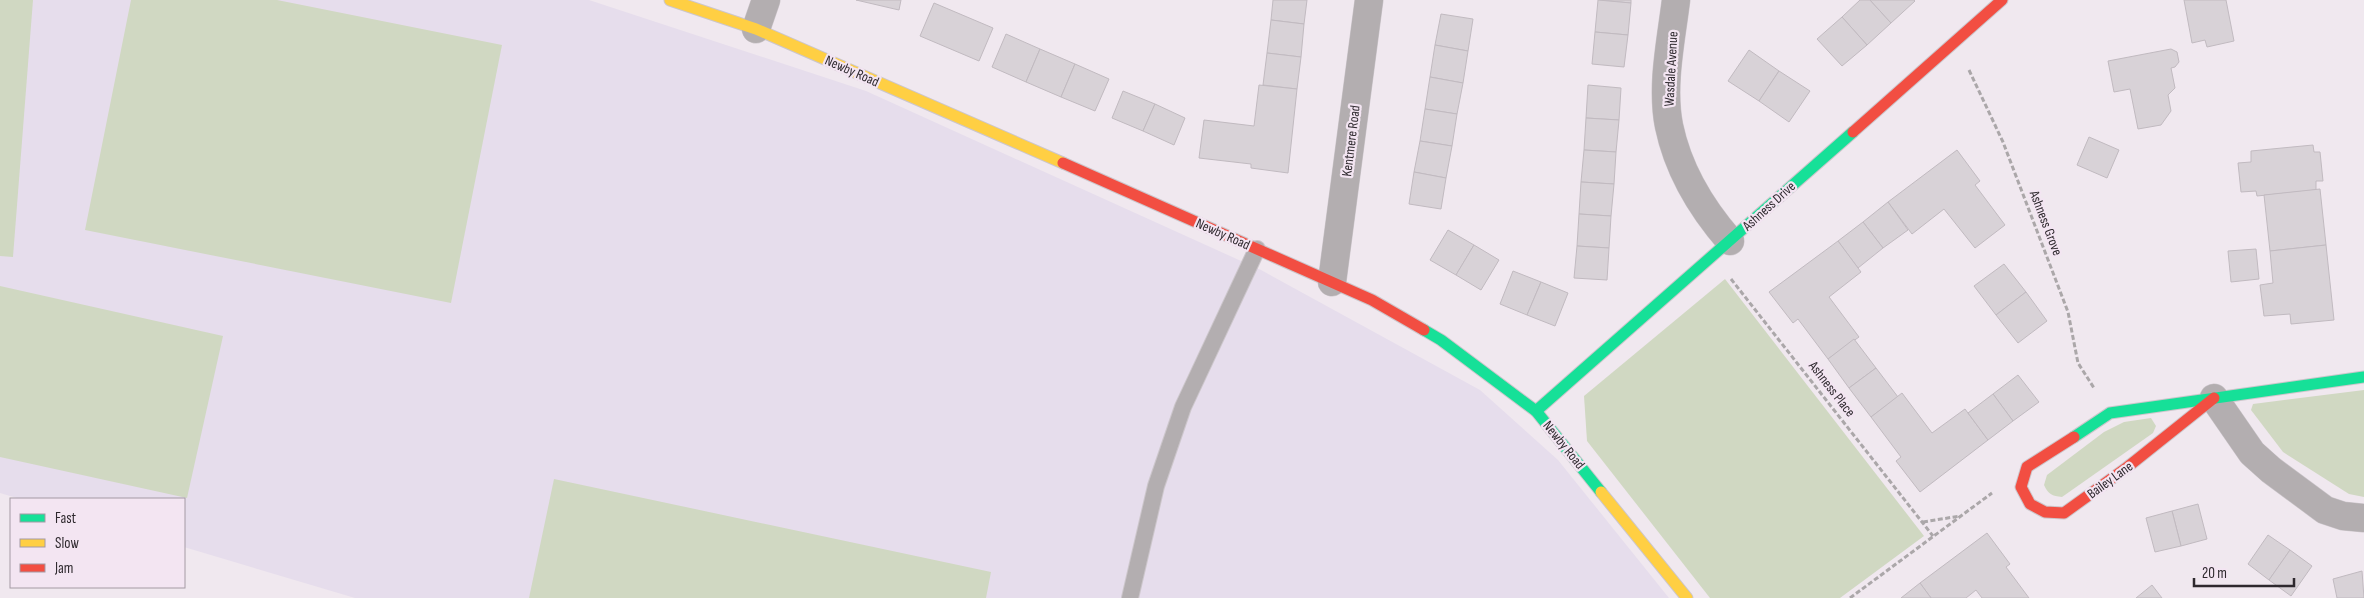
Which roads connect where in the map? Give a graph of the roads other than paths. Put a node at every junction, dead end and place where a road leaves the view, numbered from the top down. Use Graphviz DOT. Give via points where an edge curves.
graph roads {
  1 [pos="670,0"];
  2 [pos="766,0"];
  3 [pos="1369,0"];
  4 [pos="1676,0"];
  5 [pos="2002,0"];
  6 [pos="756,29"];
  7 [pos="1257,249"];
  8 [pos="1722,249"];
  9 [pos="1332,282"];
  10 [pos="2364,377"];
  11 [pos="2214,398"];
  12 [pos="1536,411"];
  13 [pos="2364,518"];
  14 [pos="1130,598"];
  15 [pos="1687,598"];
  1 -- 6 [label="street, Newby Road"];
  2 -- 6 [label="street"];
  3 -- 9 [label="street, Kentmere Road"];
  4 -- 8 [label="street, Wasdale Avenue" via="1667,82 1670,127 1688,178 1710,218"];
  5 -- 8 [label="street, Ashness Drive"];
  6 -- 7 [label="street, Newby Road"];
  7 -- 9 [label="street, Newby Road"];
  7 -- 14 [label="lane" via="1183,407 1156,486"];
  8 -- 12 [label="street, Ashness Drive"];
  9 -- 12 [label="street, Newby Road" via="1372,300 1441,340"];
  10 -- 11 [label="street"];
  11 -- 11 [label="street, Bailey Lane" via="2064,513 2045,512 2030,504 2021,487 2027,467 2110,413"];
  11 -- 13 [label="street" via="2252,453 2271,470 2325,510"];
  12 -- 15 [label="street, Newby Road"];
}
